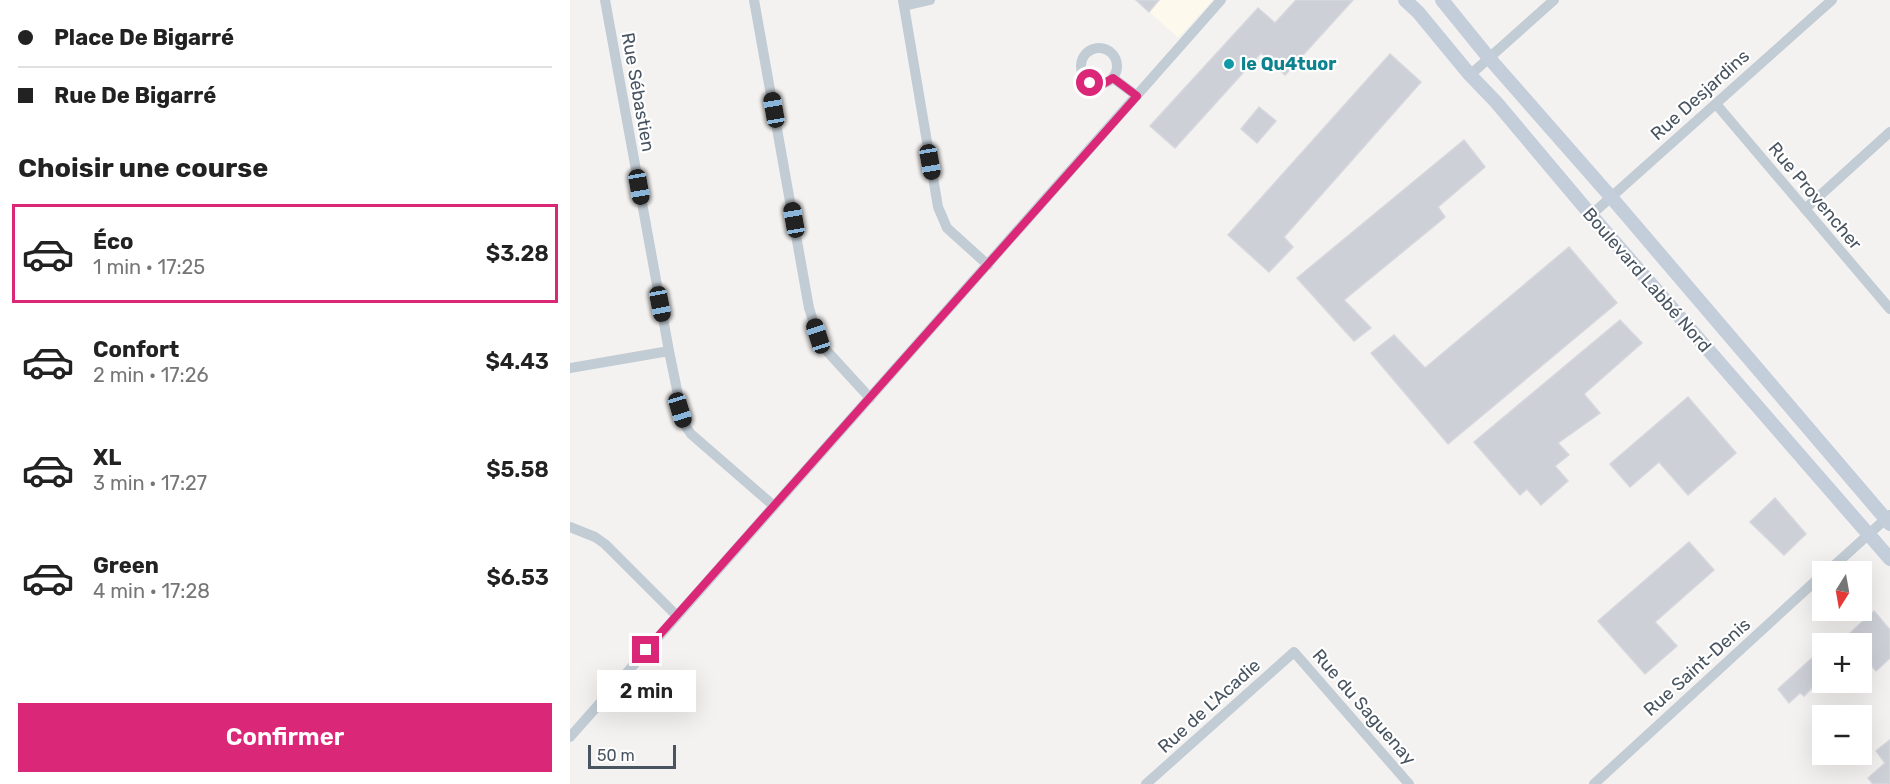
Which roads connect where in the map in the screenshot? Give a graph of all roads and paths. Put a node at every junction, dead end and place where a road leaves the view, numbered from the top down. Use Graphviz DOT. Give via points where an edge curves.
graph roads {
  1 [pos="605,0"];
  2 [pos="754,0"];
  3 [pos="930,0"];
  4 [pos="1221,0"];
  5 [pos="1405,0"];
  6 [pos="1442,0"];
  7 [pos="1554,0"];
  8 [pos="1832,0"];
  9 [pos="904,3"];
  10 [pos="1490,58"];
  11 [pos="1470,75"];
  12 [pos="1113,78"];
  13 [pos="1137,96"];
  14 [pos="1716,104"];
  15 [pos="1890,132"];
  16 [pos="1611,197"];
  17 [pos="1805,209"];
  18 [pos="1591,215"];
  19 [pos="988,265"];
  20 [pos="1890,309"];
  21 [pos="669,351"];
  22 [pos="570,368"];
  23 [pos="870,398"];
  24 [pos="774,506"];
  25 [pos="1888,519"];
  26 [pos="570,527"];
  27 [pos="1869,534"];
  28 [pos="1890,559"];
  29 [pos="1839,561"];
  30 [pos="1812,584"];
  31 [pos="677,616"];
  32 [pos="1294,652"];
  33 [pos="570,737"];
  34 [pos="1146,784"];
  35 [pos="1409,784"];
  36 [pos="1594,784"];
  1 -- 21 [label="street, Rue Sébastien"];
  2 -- 23 [label="street" via="809,308 826,350"];
  3 -- 9 [label="street"];
  4 -- 13 [label="street"];
  5 -- 11 [label="main road, Boulevard Labbé Nord"];
  6 -- 10 [label="main road, Boulevard Labbé Nord"];
  7 -- 10 [label="street"];
  8 -- 14 [label="street, Rue Desjardins"];
  9 -- 19 [label="street" via="938,207 947,228"];
  10 -- 11 [label="street"];
  10 -- 16 [label="main road, Boulevard Labbé Nord"];
  11 -- 18 [label="main road, Boulevard Labbé Nord"];
  12 -- 13 [label="street"];
  13 -- 19 [label="street"];
  14 -- 16 [label="street, Rue Desjardins"];
  14 -- 17 [label="street, Rue Provencher"];
  15 -- 17 [label="street"];
  16 -- 18 [label="street, Rue Desjardins"];
  16 -- 25 [label="main road, Boulevard Labbé Nord"];
  17 -- 20 [label="street, Rue Provencher"];
  18 -- 27 [label="main road, Boulevard Labbé Nord"];
  19 -- 23 [label="street"];
  21 -- 22 [label="street"];
  21 -- 24 [label="street, Rue Sébastien" via="684,424"];
  23 -- 24 [label="street"];
  24 -- 31 [label="street"];
  25 -- 27 [label="street"];
  26 -- 31 [label="street" via="605,544"];
  27 -- 28 [label="main road, Boulevard Labbé Nord"];
  27 -- 29 [label="street"];
  30 -- 36 [label="street, Rue Saint-Denis"];
  31 -- 33 [label="street"];
  32 -- 34 [label="street, Rue de L'Acadie"];
  32 -- 35 [label="street, Rue du Saguenay"];
}
